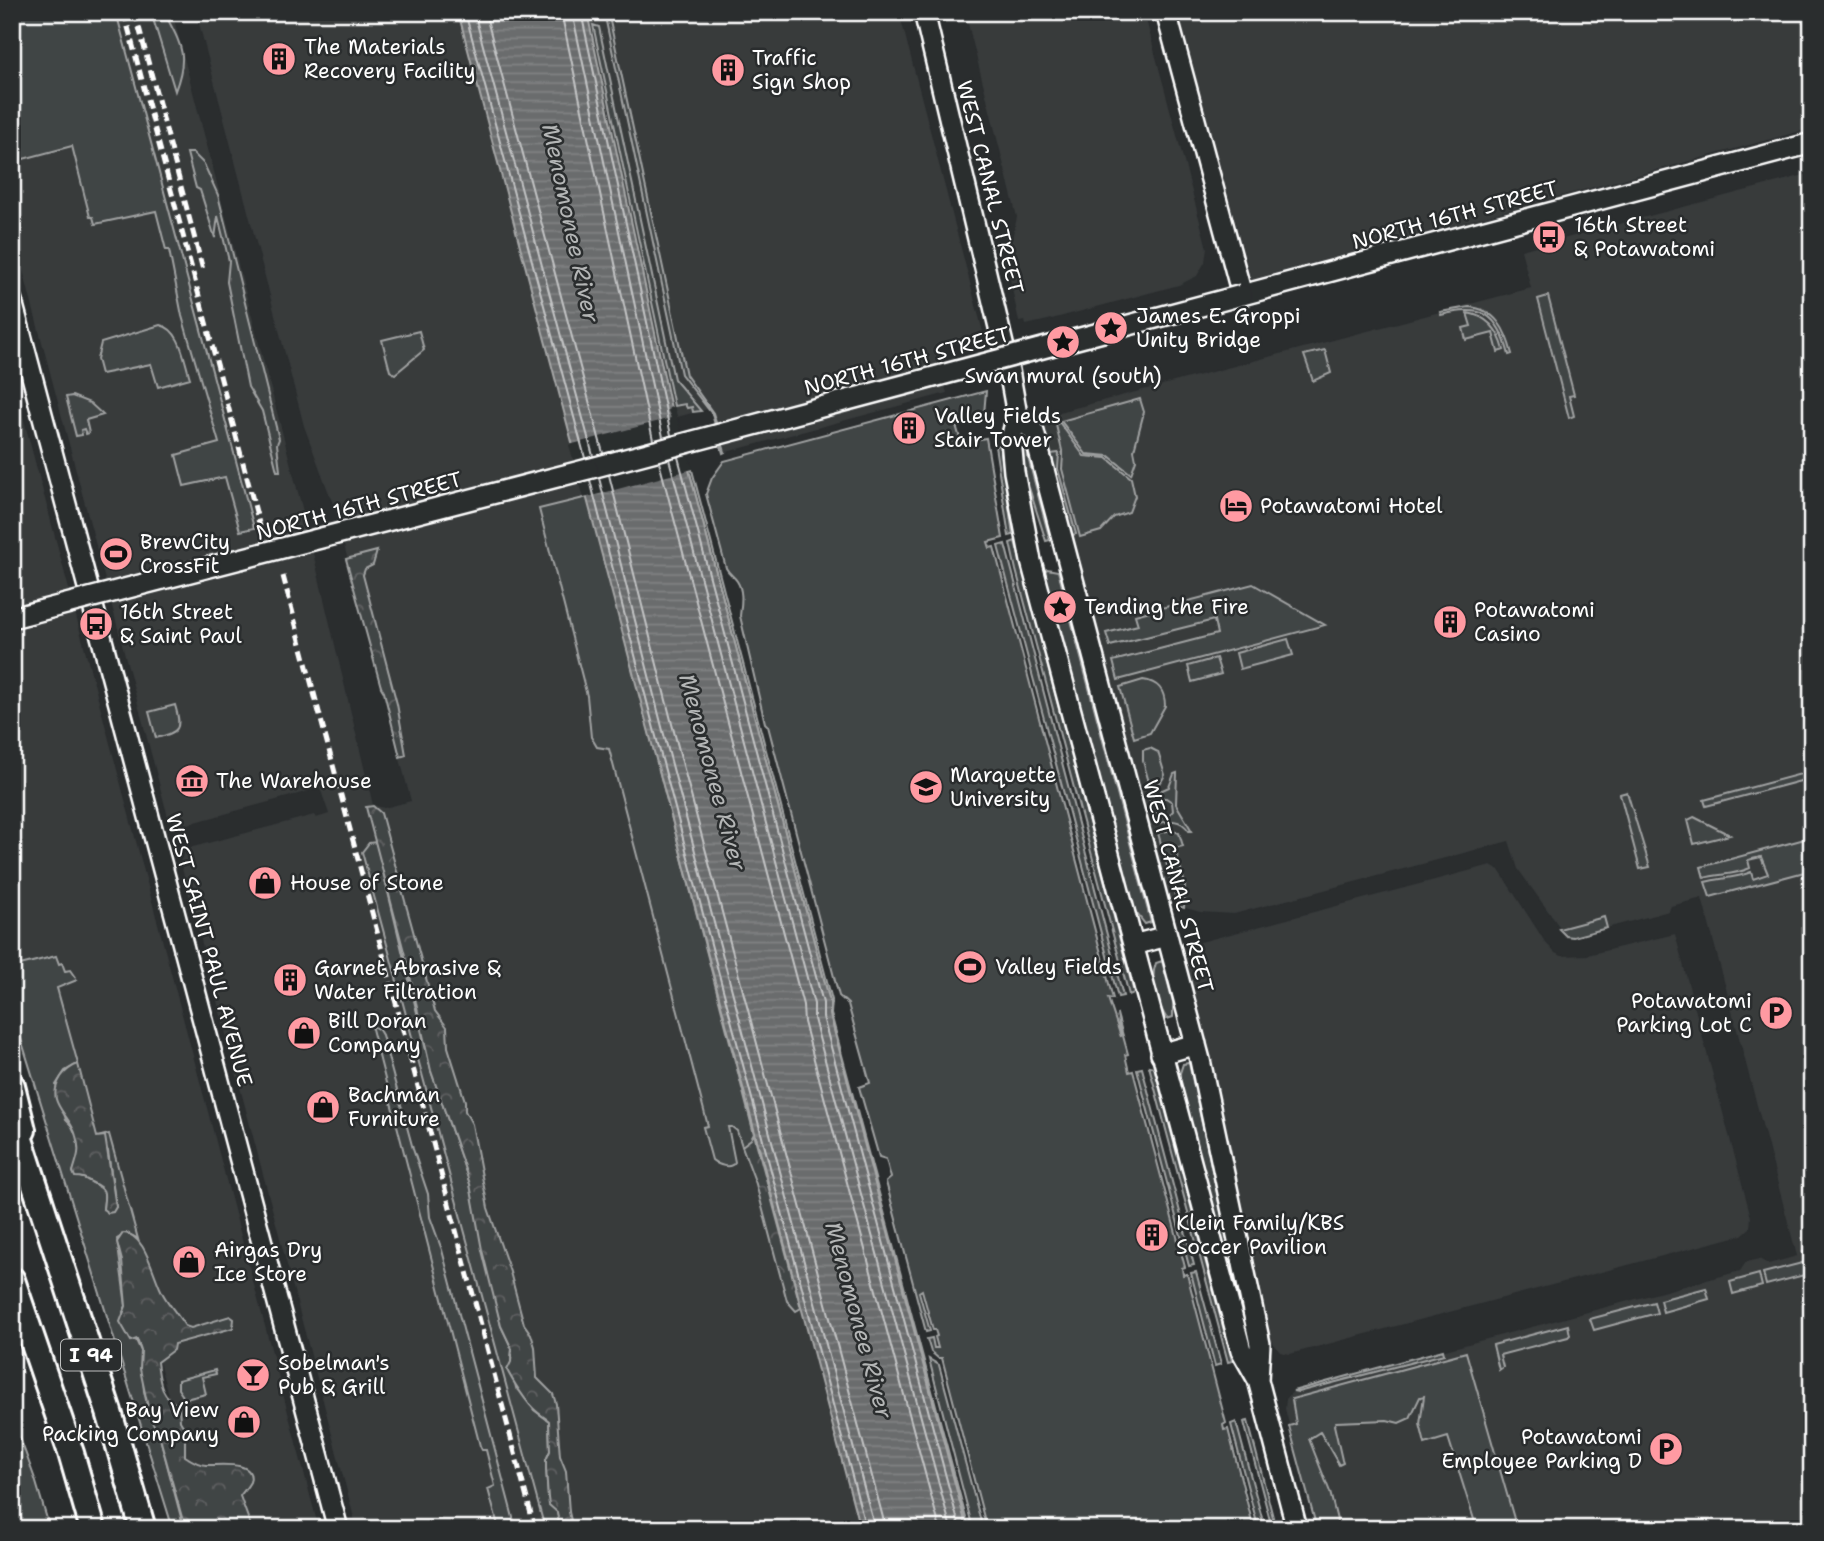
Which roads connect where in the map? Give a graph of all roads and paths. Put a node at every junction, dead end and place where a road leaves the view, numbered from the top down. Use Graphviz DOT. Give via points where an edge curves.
graph roads {
  1 [pos="924,12"];
  2 [pos="1166,12"];
  3 [pos="1812,143"];
  4 [pos="1242,295"];
  5 [pos="12,302"];
  6 [pos="1017,415"];
  7 [pos="12,618"];
  8 [pos="1167,936"];
  9 [pos="1133,945"];
  10 [pos="1196,1044"];
  11 [pos="1161,1054"];
  12 [pos="12,1086"];
  13 [pos="12,1115"];
  14 [pos="36,1182"];
  15 [pos="12,1280"];
  16 [pos="1258,1380"];
  17 [pos="93,1529"];
  18 [pos="143,1529"];
  19 [pos="338,1529"];
  20 [pos="1297,1529"];
  1 -- 6 [label="street, WEST CANAL STREET" via="1000,323"];
  2 -- 4 [label="street"];
  3 -- 4 [label="street, NORTH 16TH STREET"];
  4 -- 7 [label="street, NORTH 16TH STREET, bridge"];
  5 -- 19 [label="street, WEST SAINT PAUL AVENUE"];
  6 -- 8 [label="street, WEST CANAL STREET" via="1034,432"];
  6 -- 9 [label="street, WEST CANAL STREET" via="1011,439 1024,530"];
  8 -- 9 [label="street"];
  8 -- 10 [label="street, WEST CANAL STREET"];
  9 -- 11 [label="street, WEST CANAL STREET"];
  10 -- 11 [label="street"];
  10 -- 16 [label="street, WEST CANAL STREET" via="1261,1344"];
  11 -- 16 [label="street, WEST CANAL STREET" via="1241,1350"];
  12 -- 14 [label="highway"];
  13 -- 14 [label="highway, I 94"];
  14 -- 18 [label="highway, I 94"];
  15 -- 17 [label="highway, I 94"];
  16 -- 20 [label="street, WEST CANAL STREET"];
}
